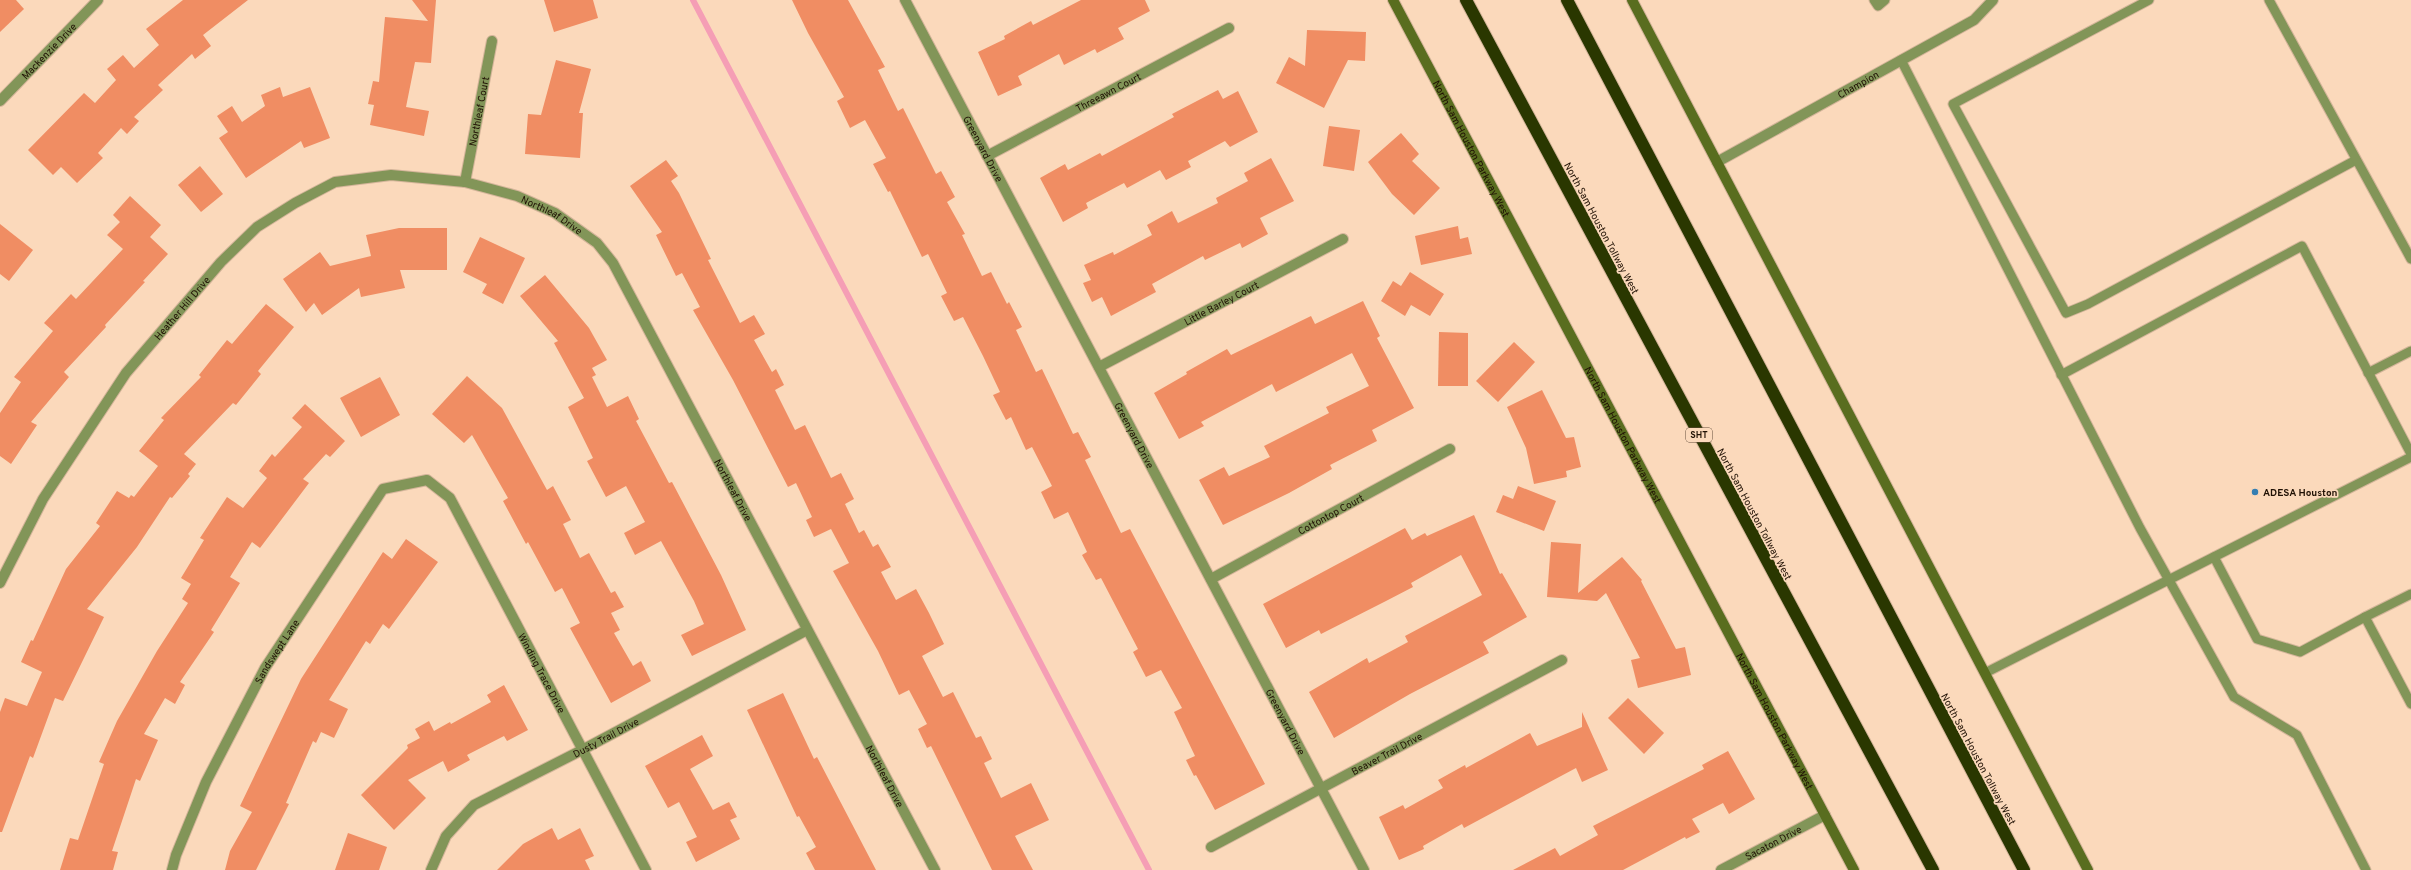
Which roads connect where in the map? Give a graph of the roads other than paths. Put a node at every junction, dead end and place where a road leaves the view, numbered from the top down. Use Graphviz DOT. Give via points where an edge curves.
graph roads {
  1 [pos="98,0"];
  2 [pos="905,0"];
  3 [pos="1393,0"];
  4 [pos="1466,0"];
  5 [pos="1567,0"];
  6 [pos="1632,0"];
  7 [pos="1874,0"];
  8 [pos="1886,0"];
  9 [pos="1993,0"];
  10 [pos="2149,0"];
  11 [pos="2269,0"];
  12 [pos="1229,28"];
  13 [pos="492,41"];
  14 [pos="1901,60"];
  15 [pos="1,99"];
  16 [pos="987,156"];
  17 [pos="2356,160"];
  18 [pos="1717,162"];
  19 [pos="465,182"];
  20 [pos="1343,239"];
  21 [pos="2411,259"];
  22 [pos="2411,351"];
  23 [pos="1099,367"];
  24 [pos="2368,372"];
  25 [pos="2061,375"];
  26 [pos="1450,449"];
  27 [pos="2411,456"];
  28 [pos="430,483"];
  29 [pos="2214,557"];
  30 [pos="1211,579"];
  31 [pos="2168,580"];
  32 [pos="0,583"];
  33 [pos="2411,594"];
  34 [pos="2365,617"];
  35 [pos="807,630"];
  36 [pos="1562,660"];
  37 [pos="1985,673"];
  38 [pos="2411,704"];
  39 [pos="582,750"];
  40 [pos="1321,788"];
  41 [pos="1825,815"];
  42 [pos="1211,847"];
  43 [pos="172,870"];
  44 [pos="430,870"];
  45 [pos="646,870"];
  46 [pos="935,870"];
  47 [pos="1364,870"];
  48 [pos="1721,870"];
  49 [pos="1854,870"];
  50 [pos="1933,870"];
  51 [pos="2024,870"];
  52 [pos="2088,870"];
  53 [pos="2366,870"];
  1 -- 15 [label="street, Mackenzie Drive"];
  2 -- 16 [label="street, Greenyard Drive"];
  3 -- 41 [label="main road, North Sam Houston Parkway West"];
  4 -- 50 [label="highway, North Sam Houston Tollway West / SHT"];
  5 -- 51 [label="highway, North Sam Houston Tollway West"];
  6 -- 18 [label="main road"];
  7 -- 8 [label="lane" via="1878,6"];
  9 -- 14 [label="street, Champion" via="1974,20"];
  10 -- 17 [label="lane" via="1953,104 2066,313 2088,304"];
  11 -- 17 [label="lane"];
  12 -- 16 [label="street, Threeawn Court"];
  13 -- 19 [label="street, Northleaf Court"];
  14 -- 18 [label="street, Champion"];
  14 -- 25 [label="lane"];
  16 -- 23 [label="street, Greenyard Drive"];
  17 -- 21 [label="lane"];
  18 -- 37 [label="main road"];
  19 -- 32 [label="street, Heather Hill Drive" via="391,175 335,182 257,227 221,262 126,373 43,499"];
  19 -- 35 [label="street, Northleaf Drive" via="517,196 555,213 597,243 613,263"];
  20 -- 23 [label="street, Little Barley Court"];
  22 -- 24 [label="lane"];
  23 -- 30 [label="street, Greenyard Drive"];
  24 -- 25 [label="lane" via="2302,246"];
  24 -- 27 [label="lane"];
  25 -- 31 [label="lane"];
  26 -- 30 [label="street, Cottontop Court"];
  27 -- 29 [label="lane"];
  28 -- 39 [label="street, Winding Trace Drive" via="450,498"];
  28 -- 43 [label="street, Sandswept Lane" via="426,480 383,490 265,668 206,782"];
  29 -- 31 [label="lane"];
  29 -- 34 [label="lane" via="2257,639 2300,652"];
  30 -- 40 [label="street, Greenyard Drive"];
  31 -- 37 [label="lane"];
  31 -- 53 [label="lane" via="2234,697 2297,735"];
  33 -- 34 [label="lane"];
  34 -- 38 [label="lane"];
  35 -- 39 [label="street, Dusty Trail Drive"];
  35 -- 46 [label="street, Northleaf Drive"];
  36 -- 40 [label="street, Beaver Trail Drive"];
  37 -- 52 [label="main road"];
  39 -- 44 [label="street, Dusty Trail Drive" via="474,805 446,836"];
  39 -- 45 [label="street, Winding Trace Drive"];
  40 -- 42 [label="street, Beaver Trail Drive"];
  40 -- 47 [label="street, Greenyard Drive"];
  41 -- 48 [label="street, Sacaton Drive"];
  41 -- 49 [label="main road, North Sam Houston Parkway West"];
}
